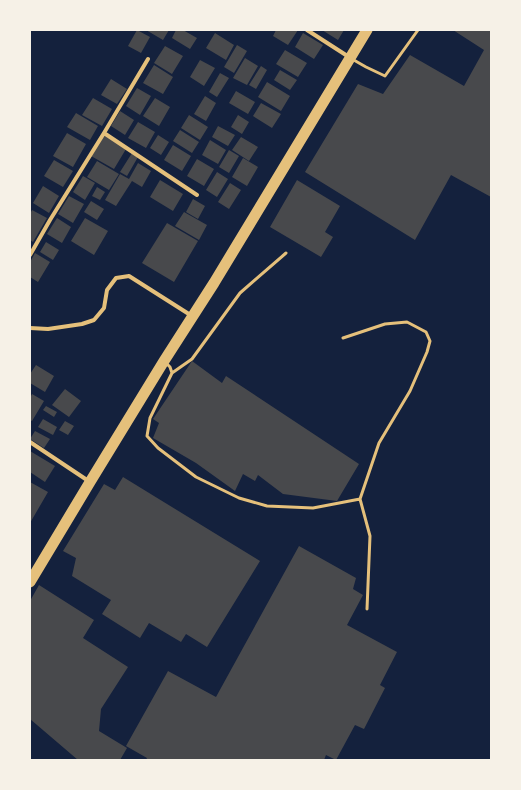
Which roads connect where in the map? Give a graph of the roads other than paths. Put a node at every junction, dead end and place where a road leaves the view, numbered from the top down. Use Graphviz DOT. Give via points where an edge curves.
graph roads {
  1 [pos="307,30"];
  2 [pos="367,30"];
  3 [pos="418,30"];
  4 [pos="350,58"];
  5 [pos="148,59"];
  6 [pos="104,133"];
  7 [pos="197,195"];
  8 [pos="286,253"];
  9 [pos="30,255"];
  10 [pos="192,317"];
  11 [pos="30,328"];
  12 [pos="343,338"];
  13 [pos="164,361"];
  14 [pos="172,373"];
  15 [pos="30,442"];
  16 [pos="90,482"];
  17 [pos="360,499"];
  18 [pos="30,582"];
  19 [pos="367,608"];
  1 -- 4 [label="street"];
  2 -- 4 [label="highway"];
  3 -- 4 [label="lane" via="385,76"];
  4 -- 10 [label="highway"];
  5 -- 6 [label="street"];
  6 -- 7 [label="street"];
  6 -- 9 [label="street"];
  8 -- 14 [label="lane" via="240,293 192,359"];
  10 -- 11 [label="street" via="129,276 116,278 107,290 104,308 94,320 62,327"];
  10 -- 13 [label="highway"];
  12 -- 17 [label="lane" via="384,324 406,322 426,332 430,341 410,391 379,443"];
  13 -- 14 [label="lane"];
  13 -- 16 [label="highway"];
  14 -- 17 [label="lane" via="150,418 147,436 158,448 196,477 239,498 267,506 313,508"];
  15 -- 16 [label="street"];
  16 -- 18 [label="highway"];
  17 -- 19 [label="lane" via="370,536"];
}
